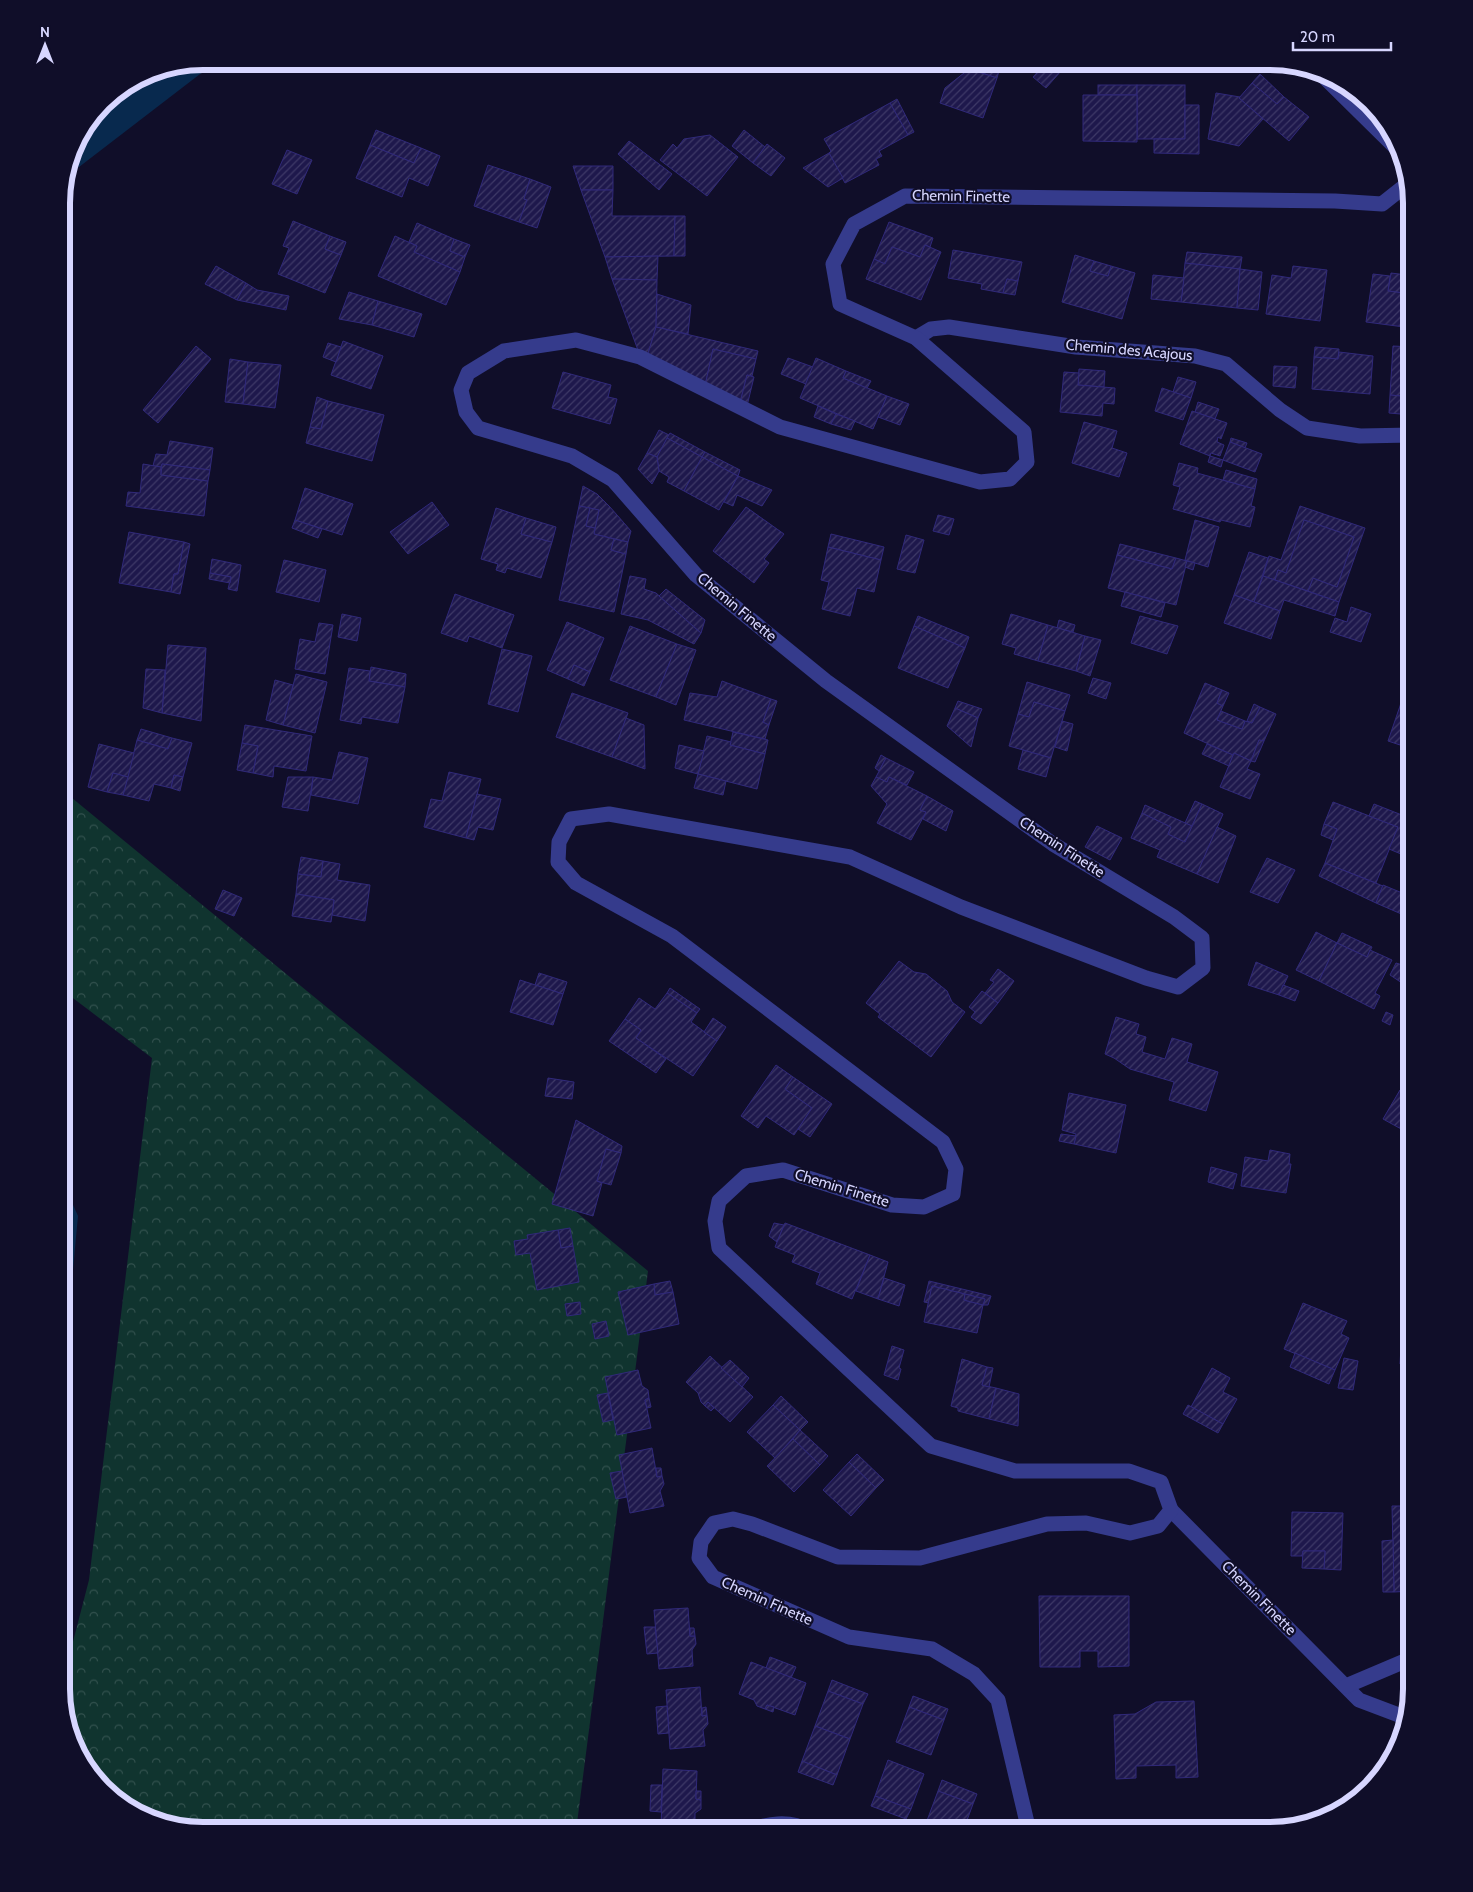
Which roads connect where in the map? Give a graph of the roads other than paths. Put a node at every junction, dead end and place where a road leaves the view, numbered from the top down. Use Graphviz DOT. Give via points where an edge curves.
graph roads {
  1 [pos="1337,88"];
  2 [pos="1385,136"];
  3 [pos="1402,188"];
  4 [pos="916,338"];
  5 [pos="1403,435"];
  6 [pos="1171,1510"];
  7 [pos="1403,1662"];
  8 [pos="1346,1686"];
  9 [pos="1400,1715"];
  10 [pos="1027,1822"];
  1 -- 2 [label="street"];
  3 -- 4 [label="street, Chemin Finette" via="1382,204 905,196 854,224 833,264 840,304"];
  4 -- 5 [label="street, Chemin des Acajous" via="931,329 950,327 1076,347 1195,356 1226,364 1280,410 1307,428 1360,436"];
  4 -- 6 [label="street, Chemin Finette" via="1024,432 1027,462 1010,478 980,482 780,426 640,357 576,340 504,351 468,373 461,390 466,412 478,428 572,456 613,480 696,575 826,681 1053,844 1174,917 1202,938 1203,968 1178,987 1146,978 961,907 850,857 609,814 571,819 559,842 558,862 576,883 672,936 943,1142 956,1169 953,1194 924,1207 892,1204 783,1170 746,1176 719,1201 715,1221 719,1248 931,1446 1015,1471 1129,1470 1161,1482"];
  6 -- 8 [label="street, Chemin Finette"];
  6 -- 10 [label="street, Chemin Finette" via="1158,1526 1130,1533 1086,1522 1047,1524 920,1558 838,1557 733,1519 714,1522 701,1542 699,1558 713,1577 849,1637 932,1649 974,1674 998,1700"];
  7 -- 8 [label="street"];
  8 -- 9 [label="street, Chemin Finette" via="1359,1700"];
}
